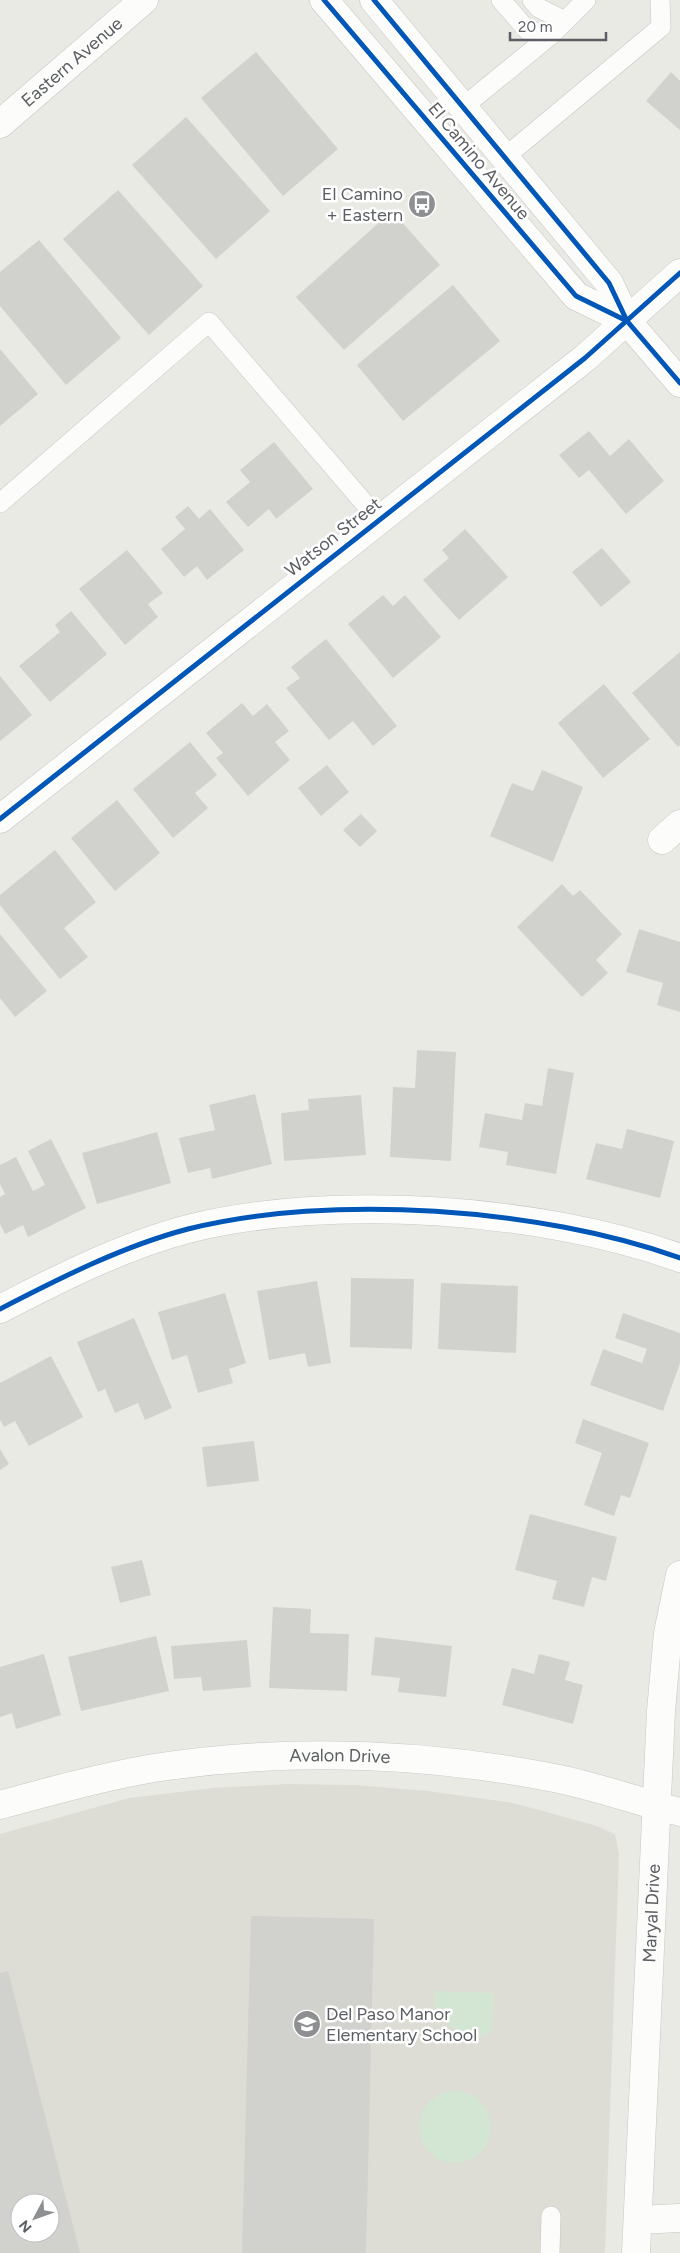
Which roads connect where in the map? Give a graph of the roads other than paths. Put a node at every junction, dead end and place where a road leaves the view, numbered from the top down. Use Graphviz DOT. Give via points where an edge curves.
graph roads {
  1 [pos="144,0"];
  2 [pos="324,0"];
  3 [pos="374,0"];
  4 [pos="501,0"];
  5 [pos="532,0"];
  6 [pos="586,0"];
  7 [pos="660,0"];
  8 [pos="565,21"];
  9 [pos="551,35"];
  10 [pos="462,107"];
  11 [pos="0,124"];
  12 [pos="504,157"];
  13 [pos="680,272"];
  14 [pos="628,321"];
  15 [pos="680,383"];
  16 [pos="0,503"];
  17 [pos="378,520"];
  18 [pos="0,819"];
  19 [pos="680,1258"];
  20 [pos="0,1309"];
  21 [pos="680,1575"];
  22 [pos="0,1805"];
  23 [pos="668,1809"];
  24 [pos="551,2216"];
  25 [pos="680,2218"];
  26 [pos="638,2220"];
  27 [pos="550,2253"];
  28 [pos="636,2253"];
  1 -- 11 [label="street, Eastern Avenue"];
  2 -- 14 [label="street, El Camino Avenue" via="576,296"];
  3 -- 10 [label="street, El Camino Avenue"];
  4 -- 9 [label="lane" via="528,31"];
  5 -- 8 [label="lane" via="539,8"];
  6 -- 8 [label="lane"];
  7 -- 12 [label="lane" via="661,27"];
  8 -- 9 [label="lane"];
  9 -- 10 [label="lane"];
  10 -- 12 [label="street, El Camino Avenue"];
  12 -- 14 [label="street, El Camino Avenue" via="609,283"];
  13 -- 14 [label="street, Watson Street"];
  14 -- 15 [label="street, El Camino Avenue"];
  14 -- 17 [label="street, Watson Street"];
  16 -- 17 [label="lane" via="209,322"];
  17 -- 18 [label="street, Watson Street"];
  19 -- 20 [label="street" via="610,1238 475,1214 372,1209 304,1212 230,1220 186,1230 113,1256"];
  21 -- 23 [label="street, Maryal Drive" via="668,1634 661,1711"];
  22 -- 23 [label="street, Avalon Drive" via="154,1768 287,1756 370,1755 480,1765 551,1777"];
  23 -- 26 [label="street, Maryal Drive"];
  24 -- 27 [label="lane"];
  25 -- 26 [label="street"];
  26 -- 28 [label="street, Maryal Drive"];
}
